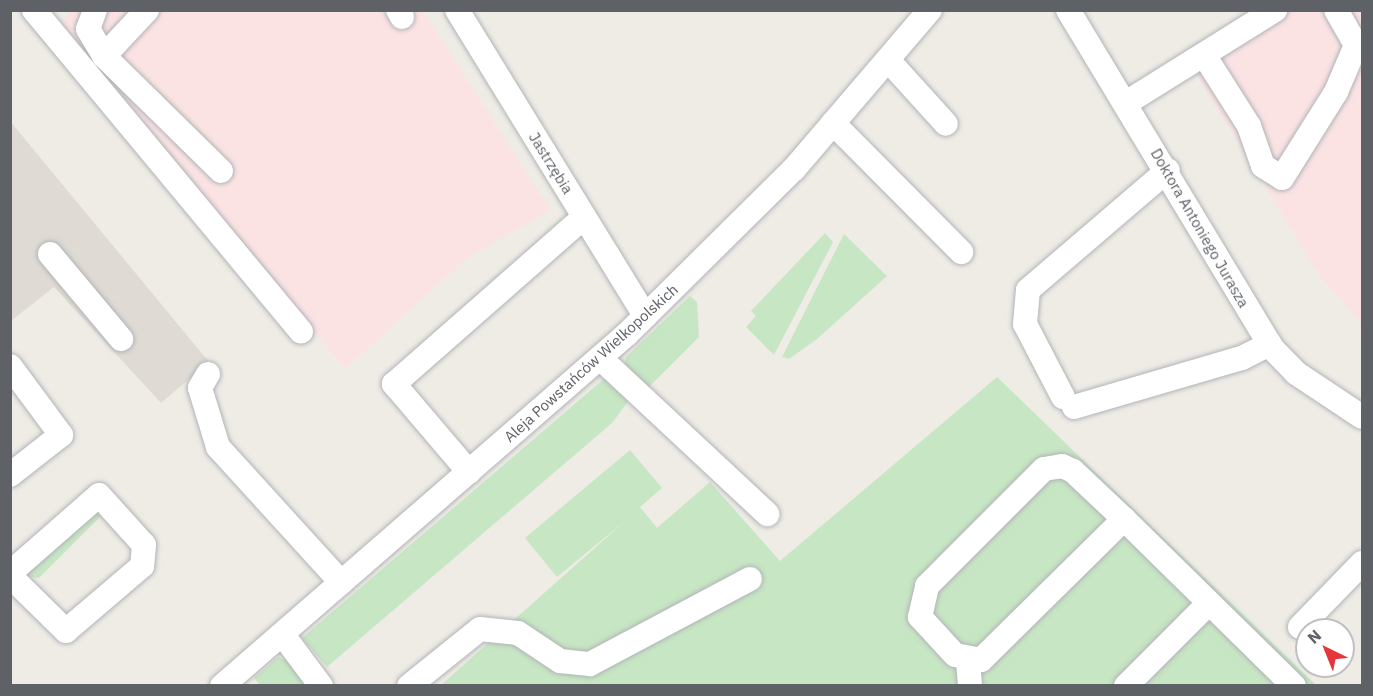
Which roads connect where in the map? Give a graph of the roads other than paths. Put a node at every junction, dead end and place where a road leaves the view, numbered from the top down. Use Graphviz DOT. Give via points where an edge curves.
graph roads {
  1 [pos="34,10"];
  2 [pos="95,10"];
  3 [pos="147,10"];
  4 [pos="457,10"];
  5 [pos="930,10"];
  6 [pos="1068,10"];
  7 [pos="1275,10"];
  8 [pos="1336,10"];
  9 [pos="1204,55"];
  10 [pos="104,56"];
  11 [pos="888,60"];
  12 [pos="1126,103"];
  13 [pos="833,123"];
  14 [pos="946,124"];
  15 [pos="1168,170"];
  16 [pos="221,171"];
  17 [pos="584,217"];
  18 [pos="961,252"];
  19 [pos="50,254"];
  20 [pos="645,316"];
  21 [pos="301,332"];
  22 [pos="121,339"];
  23 [pos="1270,344"];
  24 [pos="600,358"];
  25 [pos="10,366"];
  26 [pos="208,374"];
  27 [pos="1362,417"];
  28 [pos="470,472"];
  29 [pos="10,475"];
  30 [pos="767,514"];
  31 [pos="1124,519"];
  32 [pos="1362,563"];
  33 [pos="10,575"];
  34 [pos="750,579"];
  35 [pos="341,582"];
  36 [pos="1209,603"];
  37 [pos="1309,618"];
  38 [pos="282,635"];
  39 [pos="968,662"];
  40 [pos="222,686"];
  41 [pos="321,686"];
  42 [pos="409,686"];
  43 [pos="970,686"];
  44 [pos="1126,686"];
  45 [pos="1294,686"];
  1 -- 21 [label="street"];
  2 -- 10 [label="street" via="88,29"];
  3 -- 10 [label="street"];
  4 -- 17 [label="street, Jastrzębia"];
  5 -- 11 [label="street, Aleja Powstańców Wielkopolskich"];
  6 -- 12 [label="street, Doktora Antoniego Jurasza"];
  7 -- 9 [label="street"];
  8 -- 9 [label="street" via="1356,45 1336,92 1282,178 1263,166 1249,126"];
  9 -- 12 [label="street"];
  10 -- 16 [label="street"];
  11 -- 13 [label="street, Aleja Powstańców Wielkopolskich"];
  11 -- 14 [label="street"];
  12 -- 15 [label="street, Doktora Antoniego Jurasza"];
  13 -- 18 [label="street"];
  13 -- 20 [label="street, Aleja Powstańców Wielkopolskich"];
  15 -- 23 [label="street, Doktora Antoniego Jurasza"];
  15 -- 23 [label="street" via="1028,290 1025,324 1068,402 1242,358"];
  17 -- 20 [label="street, Jastrzębia"];
  17 -- 28 [label="street" via="394,384"];
  19 -- 22 [label="street"];
  20 -- 24 [label="street, Aleja Powstańców Wielkopolskich"];
  23 -- 27 [label="street, Doktora Antoniego Jurasza" via="1296,373"];
  24 -- 28 [label="street, Aleja Powstańców Wielkopolskich"];
  24 -- 30 [label="street"];
  25 -- 29 [label="street" via="61,435"];
  26 -- 35 [label="street" via="200,388 218,447"];
  28 -- 35 [label="street, Aleja Powstańców Wielkopolskich"];
  31 -- 36 [label="street"];
  31 -- 39 [label="street" via="981,660"];
  31 -- 39 [label="street" via="1073,471 1062,466 1044,469 920,600 924,624"];
  32 -- 37 [label="street"];
  33 -- 33 [label="street" via="66,631 142,566 144,545 99,495"];
  34 -- 42 [label="street" via="590,664 560,661 518,633 480,629"];
  35 -- 38 [label="street, Aleja Powstańców Wielkopolskich"];
  36 -- 44 [label="street"];
  36 -- 45 [label="street"];
  38 -- 40 [label="street, Aleja Powstańców Wielkopolskich"];
  38 -- 41 [label="street"];
  39 -- 43 [label="street"];
}
